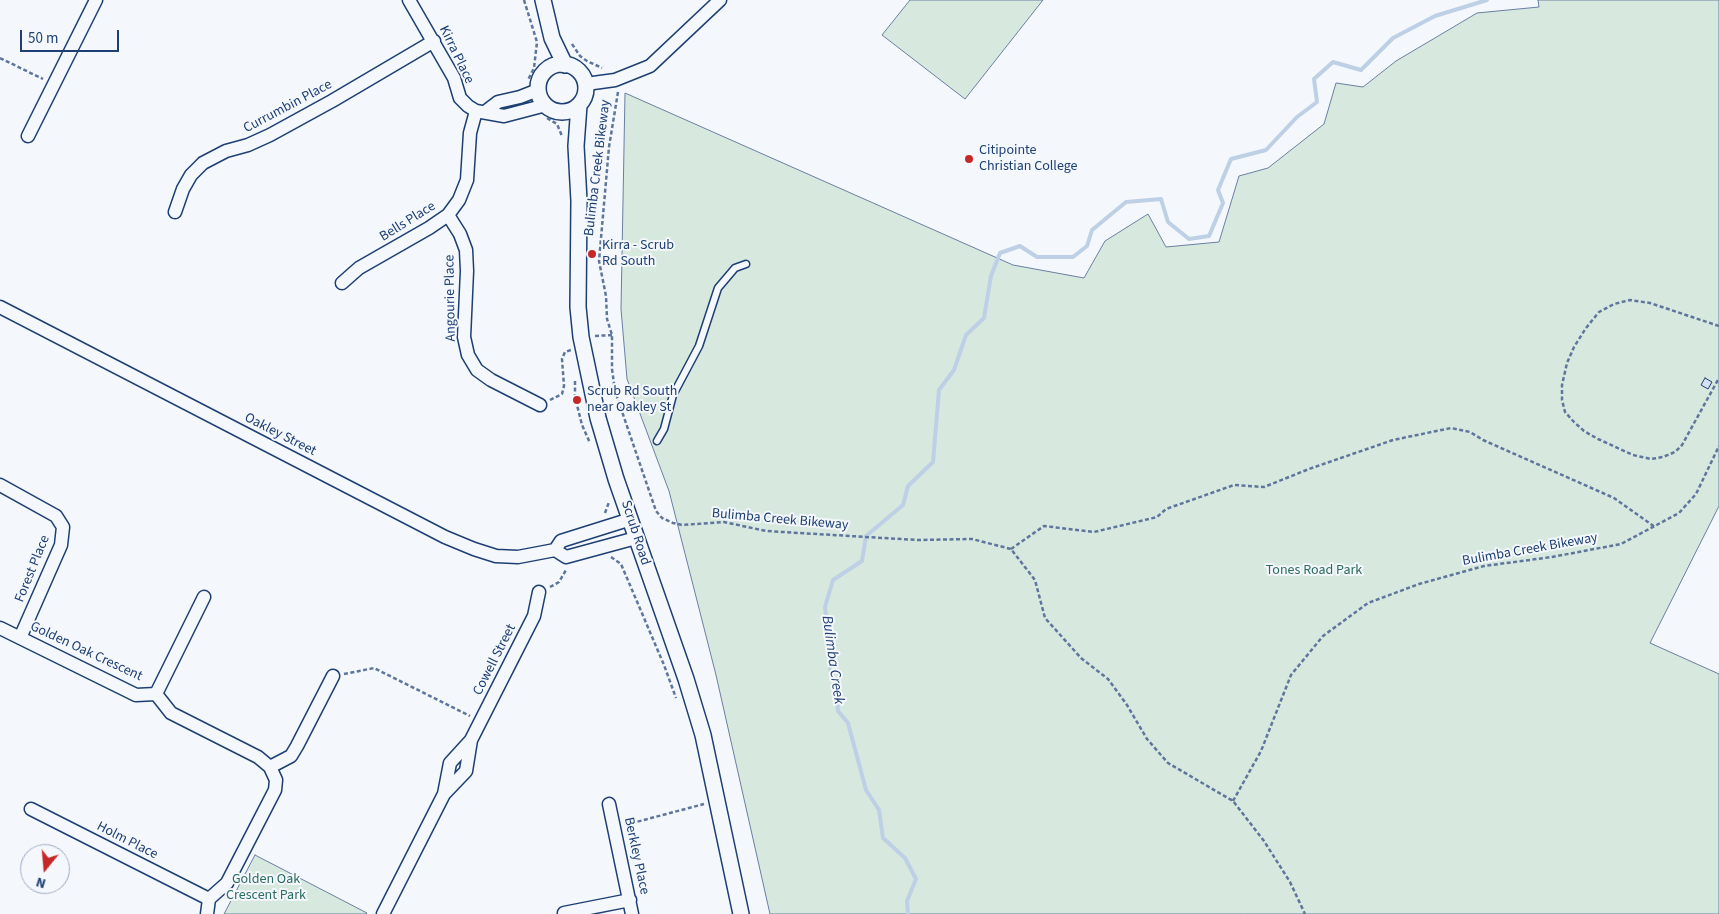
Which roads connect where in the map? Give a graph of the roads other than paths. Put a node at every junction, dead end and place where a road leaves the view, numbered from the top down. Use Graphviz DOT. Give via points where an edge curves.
graph roads {
  1 [pos="96,0"];
  2 [pos="409,0"];
  3 [pos="543,0"];
  4 [pos="720,0"];
  5 [pos="434,41"];
  6 [pos="549,44"];
  7 [pos="565,65"];
  8 [pos="547,70"];
  9 [pos="586,84"];
  10 [pos="538,90"];
  11 [pos="546,105"];
  12 [pos="579,105"];
  13 [pos="480,111"];
  14 [pos="561,112"];
  15 [pos="28,136"];
  16 [pos="576,146"];
  17 [pos="175,212"];
  18 [pos="448,215"];
  19 [pos="746,264"];
  20 [pos="342,283"];
  21 [pos="0,307"];
  22 [pos="540,404"];
  23 [pos="657,441"];
  24 [pos="0,485"];
  25 [pos="631,519"];
  26 [pos="636,538"];
  27 [pos="555,550"];
  28 [pos="539,592"];
  29 [pos="204,597"];
  30 [pos="0,628"];
  31 [pos="20,638"];
  32 [pos="333,676"];
  33 [pos="156,694"];
  34 [pos="270,767"];
  35 [pos="610,804"];
  36 [pos="31,809"];
  37 [pos="210,899"];
  38 [pos="630,900"];
  39 [pos="564,913"];
  40 [pos="208,914"];
  41 [pos="383,914"];
  42 [pos="632,914"];
  43 [pos="740,914"];
  1 -- 15 [label="street"];
  2 -- 5 [label="street, Kirra Place"];
  3 -- 6 [label="street"];
  4 -- 9 [label="street" via="650,66 615,80"];
  5 -- 13 [label="street, Kirra Place" via="454,78 460,98"];
  5 -- 17 [label="street, Currumbin Place" via="270,135 203,163 191,175"];
  6 -- 7 [label="street"];
  6 -- 8 [label="street"];
  7 -- 8 [label="street"];
  7 -- 9 [label="street" via="577,70"];
  8 -- 10 [label="street" via="540,79"];
  9 -- 12 [label="street" via="584,98"];
  10 -- 11 [label="street"];
  10 -- 13 [label="street"];
  11 -- 13 [label="street" via="504,116"];
  11 -- 14 [label="street"];
  12 -- 14 [label="street"];
  12 -- 16 [label="street, Scrub Road"];
  13 -- 18 [label="street, Bells Place" via="470,132 467,180 459,200"];
  14 -- 16 [label="street, Scrub Road"];
  16 -- 25 [label="street, Scrub Road" via="581,337 598,418"];
  18 -- 20 [label="street, Bells Place" via="360,268"];
  18 -- 22 [label="street, Angourie Place" via="466,250 464,337 468,355 477,370 491,380"];
  19 -- 23 [label="lane" via="735,268 718,288 699,346 673,395 664,429"];
  21 -- 27 [label="street, Oakley Street" via="445,537 496,556 518,557"];
  24 -- 31 [label="street, Forest Place" via="40,505 56,516 63,527 61,545"];
  25 -- 26 [label="street, Scrub Road"];
  25 -- 27 [label="street, Oakley Street" via="561,541"];
  26 -- 27 [label="street" via="566,557"];
  26 -- 43 [label="street, Scrub Road" via="703,735"];
  28 -- 41 [label="street, Cowell Street" via="534,616 471,740 450,763 444,794"];
  29 -- 33 [label="street"];
  30 -- 31 [label="street, Golden Oak Crescent"];
  31 -- 33 [label="street, Golden Oak Crescent" via="136,695"];
  32 -- 34 [label="street" via="298,746 291,756"];
  33 -- 34 [label="street, Golden Oak Crescent" via="171,713 258,757"];
  34 -- 37 [label="street" via="276,780 275,790 227,883"];
  35 -- 38 [label="street, Berkley Place"];
  36 -- 37 [label="street, Holm Place"];
  37 -- 40 [label="street"];
  38 -- 39 [label="street"];
  38 -- 42 [label="street, Berkley Place"];
}
